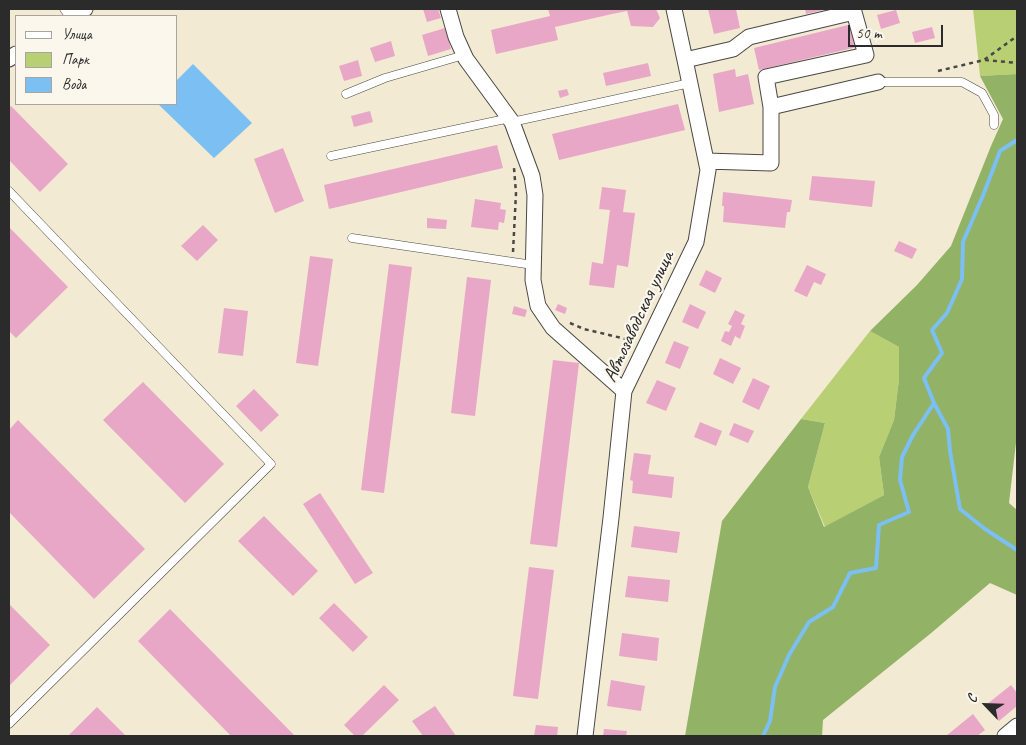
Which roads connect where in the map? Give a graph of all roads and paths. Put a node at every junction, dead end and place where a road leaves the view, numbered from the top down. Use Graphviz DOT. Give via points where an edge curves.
graph roads {
  1 [pos="448,9"];
  2 [pos="674,9"];
  3 [pos="1017,36"];
  4 [pos="464,55"];
  5 [pos="685,60"];
  6 [pos="984,60"];
  7 [pos="1017,63"];
  8 [pos="933,72"];
  9 [pos="878,82"];
  10 [pos="690,83"];
  11 [pos="346,94"];
  12 [pos="771,107"];
  13 [pos="511,120"];
  14 [pos="994,125"];
  15 [pos="331,156"];
  16 [pos="706,161"];
  17 [pos="514,166"];
  18 [pos="9,191"];
  19 [pos="352,238"];
  20 [pos="513,262"];
  21 [pos="533,265"];
  22 [pos="566,322"];
  23 [pos="630,340"];
  24 [pos="624,391"];
  25 [pos="9,724"];
  26 [pos="1017,726"];
  27 [pos="584,736"];
  28 [pos="1005,736"];
  1 -- 4 [label="street"];
  2 -- 5 [label="street, Автозаводская улица"];
  3 -- 6 [label="path"];
  4 -- 11 [label="lane" via="385,78"];
  4 -- 13 [label="street"];
  5 -- 10 [label="street, Автозаводская улица"];
  5 -- 12 [label="street" via="733,49 749,37 854,12 866,56 766,77"];
  6 -- 7 [label="path"];
  6 -- 8 [label="path"];
  9 -- 12 [label="street"];
  9 -- 14 [label="lane" via="962,82 982,93 994,115"];
  10 -- 13 [label="lane"];
  10 -- 16 [label="street, Автозаводская улица"];
  12 -- 16 [label="street" via="771,163"];
  13 -- 15 [label="lane"];
  13 -- 21 [label="street" via="532,176 535,196"];
  16 -- 24 [label="street, Автозаводская улица" via="708,170 696,242"];
  17 -- 20 [label="path"];
  18 -- 25 [label="lane" via="271,464"];
  19 -- 20 [label="lane"];
  20 -- 21 [label="lane"];
  21 -- 24 [label="street" via="532,280 538,306 553,328"];
  22 -- 23 [label="path" via="584,330"];
  24 -- 27 [label="street, Автозаводская улица"];
  26 -- 28 [label="street"];
}
